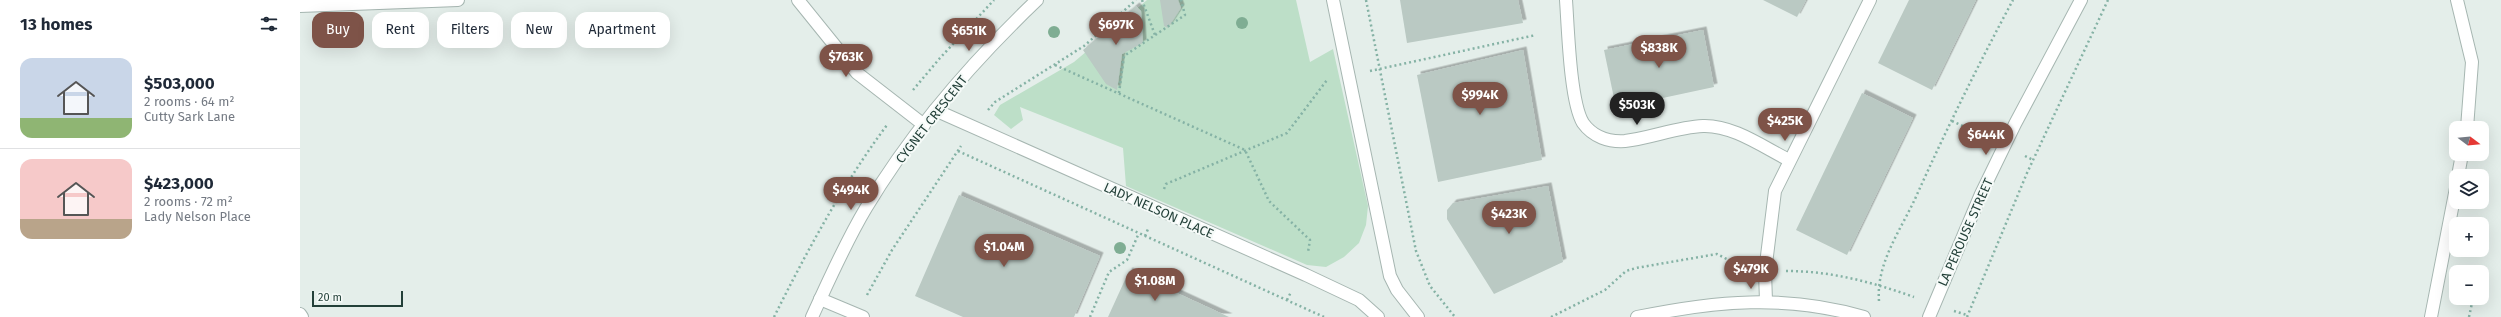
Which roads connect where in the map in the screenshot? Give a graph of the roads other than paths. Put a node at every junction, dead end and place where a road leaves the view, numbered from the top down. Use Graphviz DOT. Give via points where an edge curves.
graph roads {
  1 [pos="458,0"];
  2 [pos="798,0"];
  3 [pos="1037,0"];
  4 [pos="1333,0"];
  5 [pos="1566,0"];
  6 [pos="1870,0"];
  7 [pos="2081,0"];
  8 [pos="2457,0"];
  9 [pos="300,6"];
  10 [pos="935,110"];
  11 [pos="2468,121"];
  12 [pos="924,124"];
  13 [pos="1789,160"];
  14 [pos="2452,209"];
  15 [pos="820,299"];
  16 [pos="1766,301"];
  17 [pos="300,314"];
  18 [pos="302,317"];
  19 [pos="812,317"];
  20 [pos="863,317"];
  21 [pos="1378,317"];
  22 [pos="1418,317"];
  23 [pos="1637,317"];
  24 [pos="1864,317"];
  25 [pos="1929,317"];
  26 [pos="2432,317"];
  1 -- 9 [label="street"];
  2 -- 12 [label="street" via="857,73"];
  3 -- 10 [label="street, CYGNET CRESCENT" via="973,66"];
  4 -- 22 [label="street" via="1390,276 1397,290"];
  5 -- 13 [label="street" via="1574,90 1580,116 1592,133 1611,141 1625,141 1703,126 1725,129"];
  6 -- 13 [label="street"];
  7 -- 25 [label="street, LA PEROUSE STREET" via="2014,124"];
  8 -- 11 [label="street" via="2472,62"];
  10 -- 12 [label="street, CYGNET CRESCENT"];
  10 -- 21 [label="street, LADY NELSON PLACE" via="1360,300"];
  12 -- 15 [label="street, CYGNET CRESCENT" via="866,208"];
  13 -- 16 [label="street" via="1775,191 1772,208 1765,272"];
  14 -- 26 [label="street"];
  15 -- 19 [label="street, CYGNET CRESCENT"];
  15 -- 20 [label="street"];
  16 -- 23 [label="street" via="1709,305"];
  16 -- 24 [label="street" via="1814,304"];
  17 -- 18 [label="street"];
}
